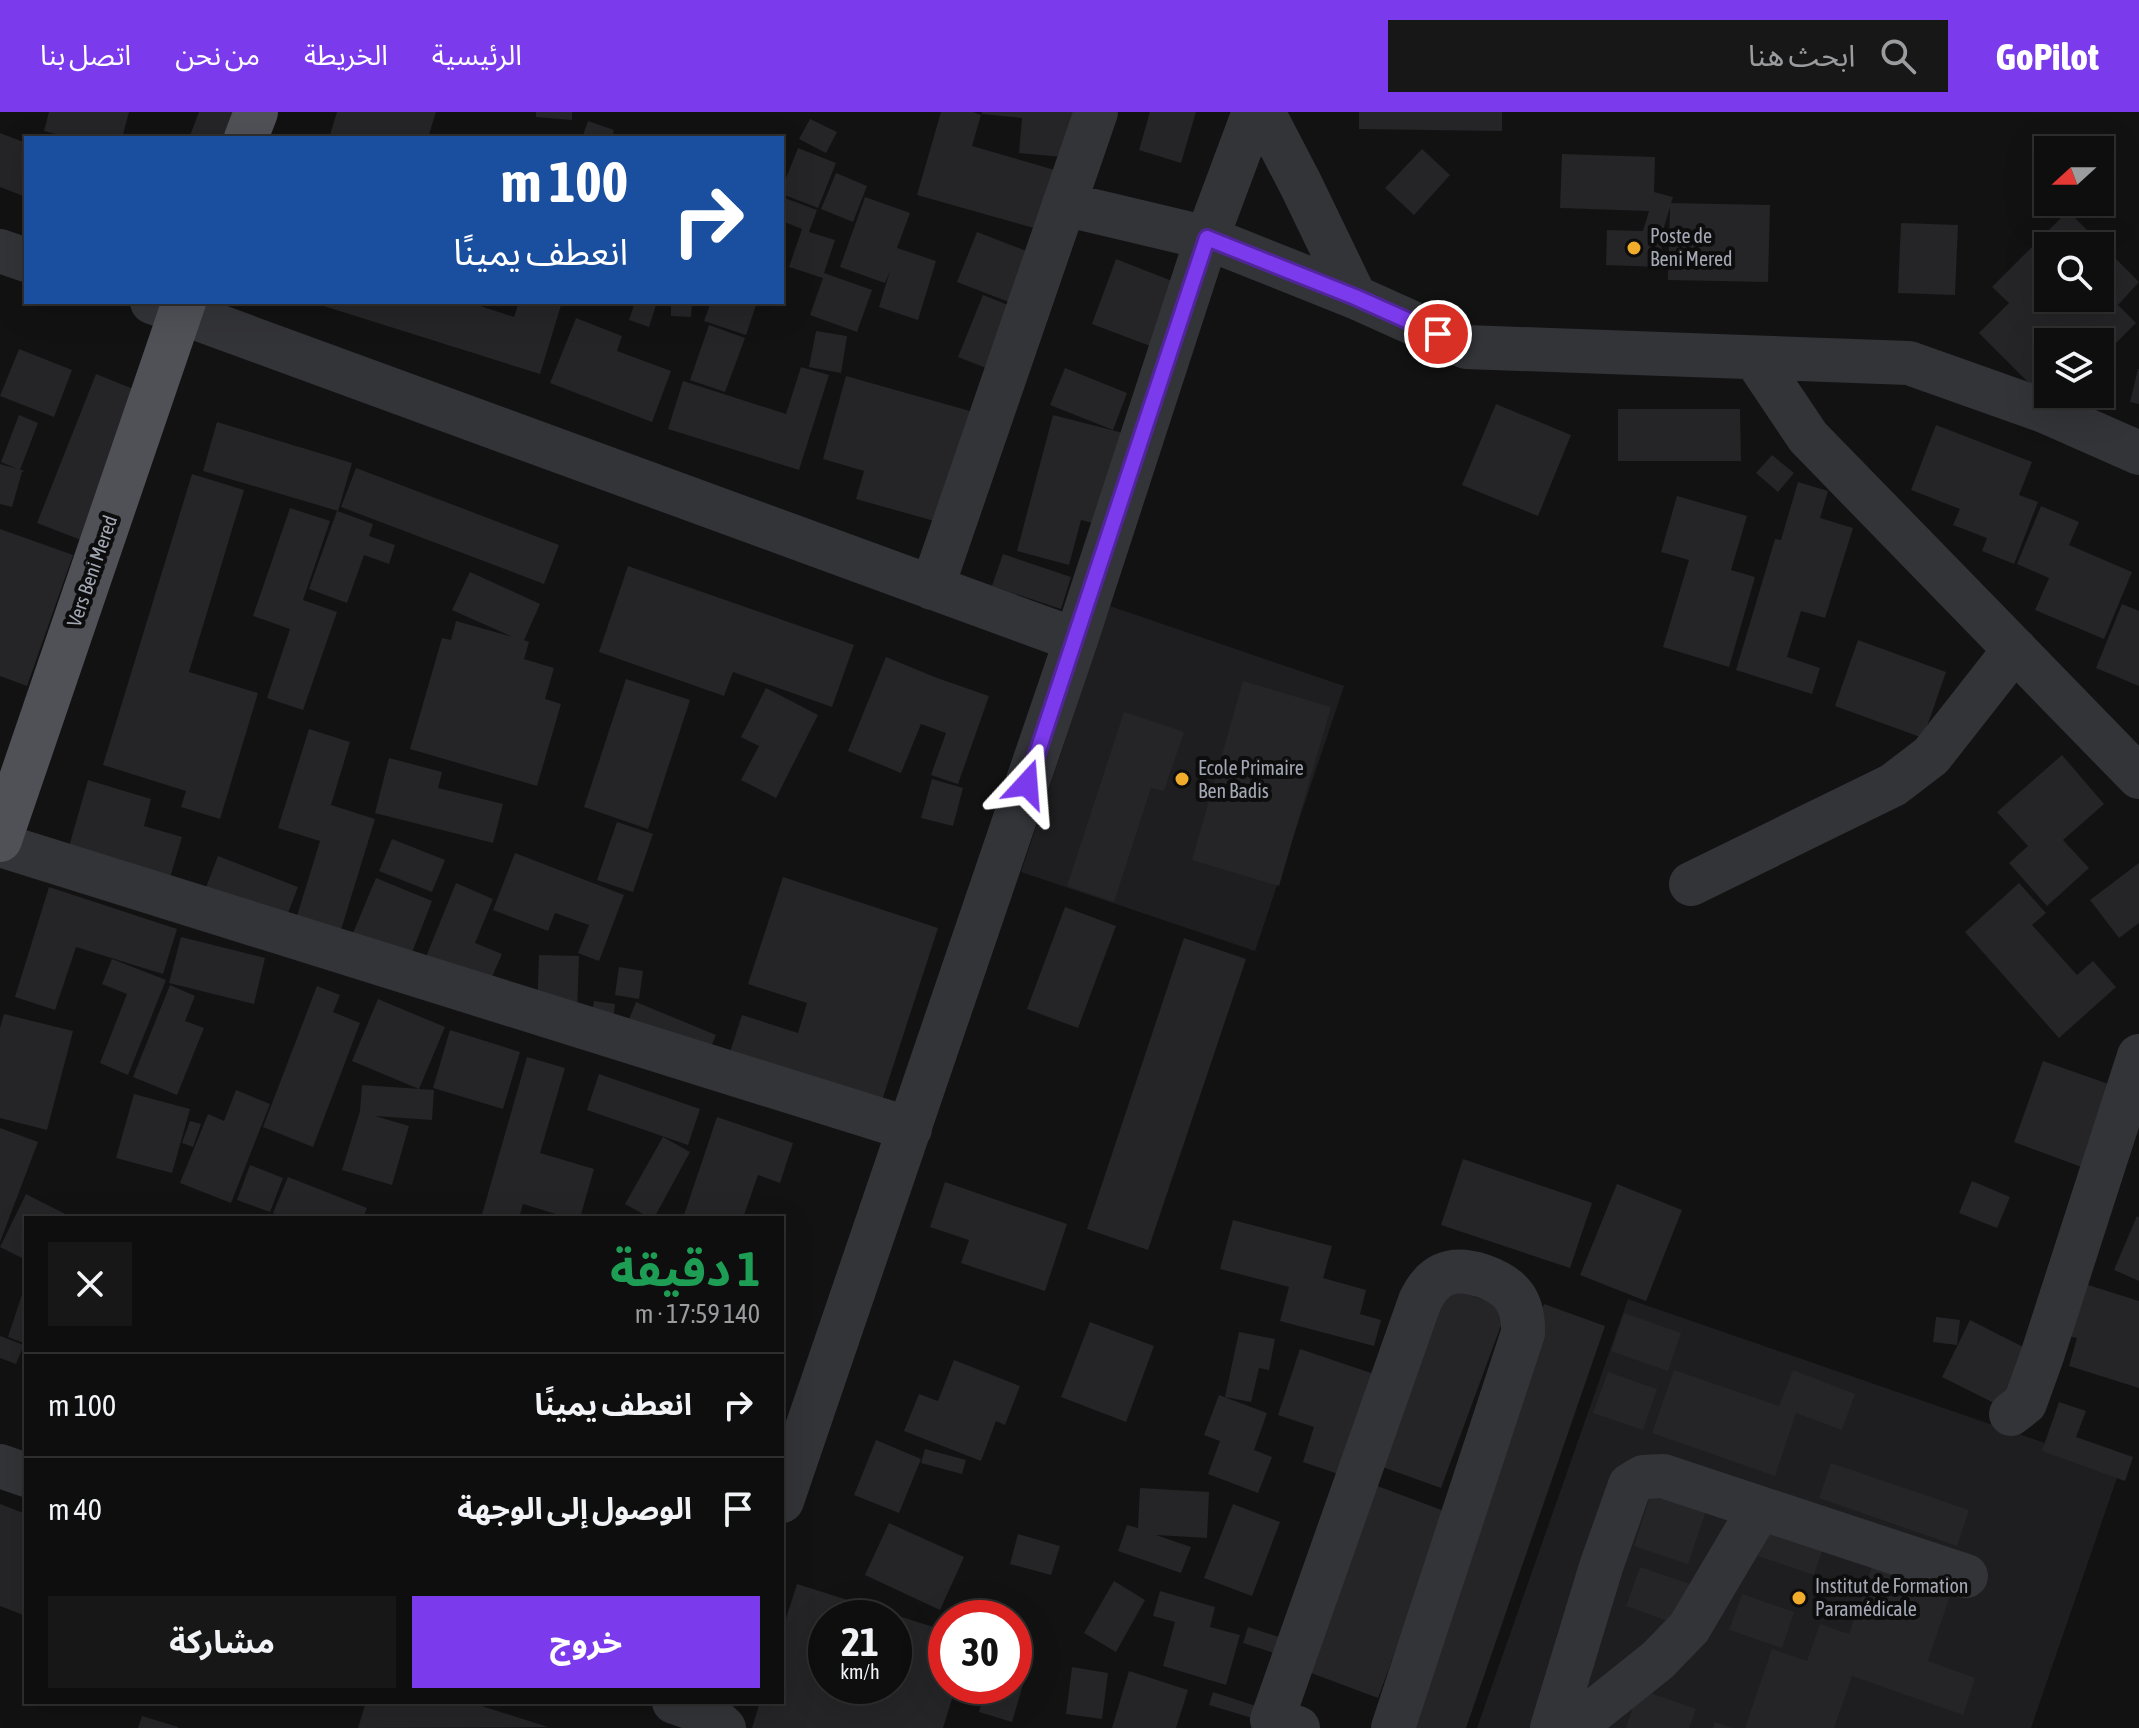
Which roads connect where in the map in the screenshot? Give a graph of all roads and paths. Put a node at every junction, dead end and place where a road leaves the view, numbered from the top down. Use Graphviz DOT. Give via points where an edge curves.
graph roads {
  1 [pos="256,112"];
  2 [pos="1096,112"];
  3 [pos="1254,112"];
  4 [pos="1263,112"];
  5 [pos="247,136"];
  6 [pos="1064,204"];
  7 [pos="1207,238"];
  8 [pos="0,251"];
  9 [pos="24,259"];
  10 [pos="1355,297"];
  11 [pos="172,305"];
  12 [pos="1755,358"];
  13 [pos="2139,453"];
  14 [pos="932,588"];
  15 [pos="1076,640"];
  16 [pos="2015,649"];
  17 [pos="2139,777"];
  18 [pos="0,842"];
  19 [pos="1691,884"];
  20 [pos="2139,1056"];
  21 [pos="910,1129"];
  22 [pos="2011,1414"];
  23 [pos="0,1466"];
  24 [pos="24,1474"];
  25 [pos="784,1495"];
  26 [pos="1760,1508"];
  27 [pos="1966,1576"];
  28 [pos="1280,1725"];
  29 [pos="1393,1728"];
  30 [pos="1552,1728"];
  31 [pos="1573,1728"];
  1 -- 5 [label="main road"];
  2 -- 6 [label="street"];
  3 -- 7 [label="street"];
  4 -- 10 [label="street"];
  6 -- 7 [label="street"];
  6 -- 14 [label="street"];
  7 -- 10 [label="street"];
  7 -- 15 [label="street"];
  8 -- 9 [label="street"];
  10 -- 12 [label="street" via="1466,347"];
  11 -- 14 [label="street"];
  11 -- 18 [label="main road, Vers Beni Mered"];
  12 -- 13 [label="street" via="1909,363 2044,411"];
  12 -- 16 [label="street" via="1808,437"];
  14 -- 15 [label="street"];
  15 -- 21 [label="street"];
  16 -- 17 [label="street"];
  16 -- 19 [label="street" via="1931,756 1893,785"];
  18 -- 21 [label="street"];
  20 -- 22 [label="street" via="2038,1368 2025,1403"];
  21 -- 25 [label="street"];
  23 -- 24 [label="street"];
  26 -- 27 [label="street"];
  26 -- 30 [label="street" via="1663,1476 1643,1477 1630,1485"];
  26 -- 31 [label="street" via="1689,1628"];
  28 -- 29 [label="street" via="1420,1301 1439,1276 1471,1272 1502,1283 1512,1293 1524,1319 1523,1333"];
}
